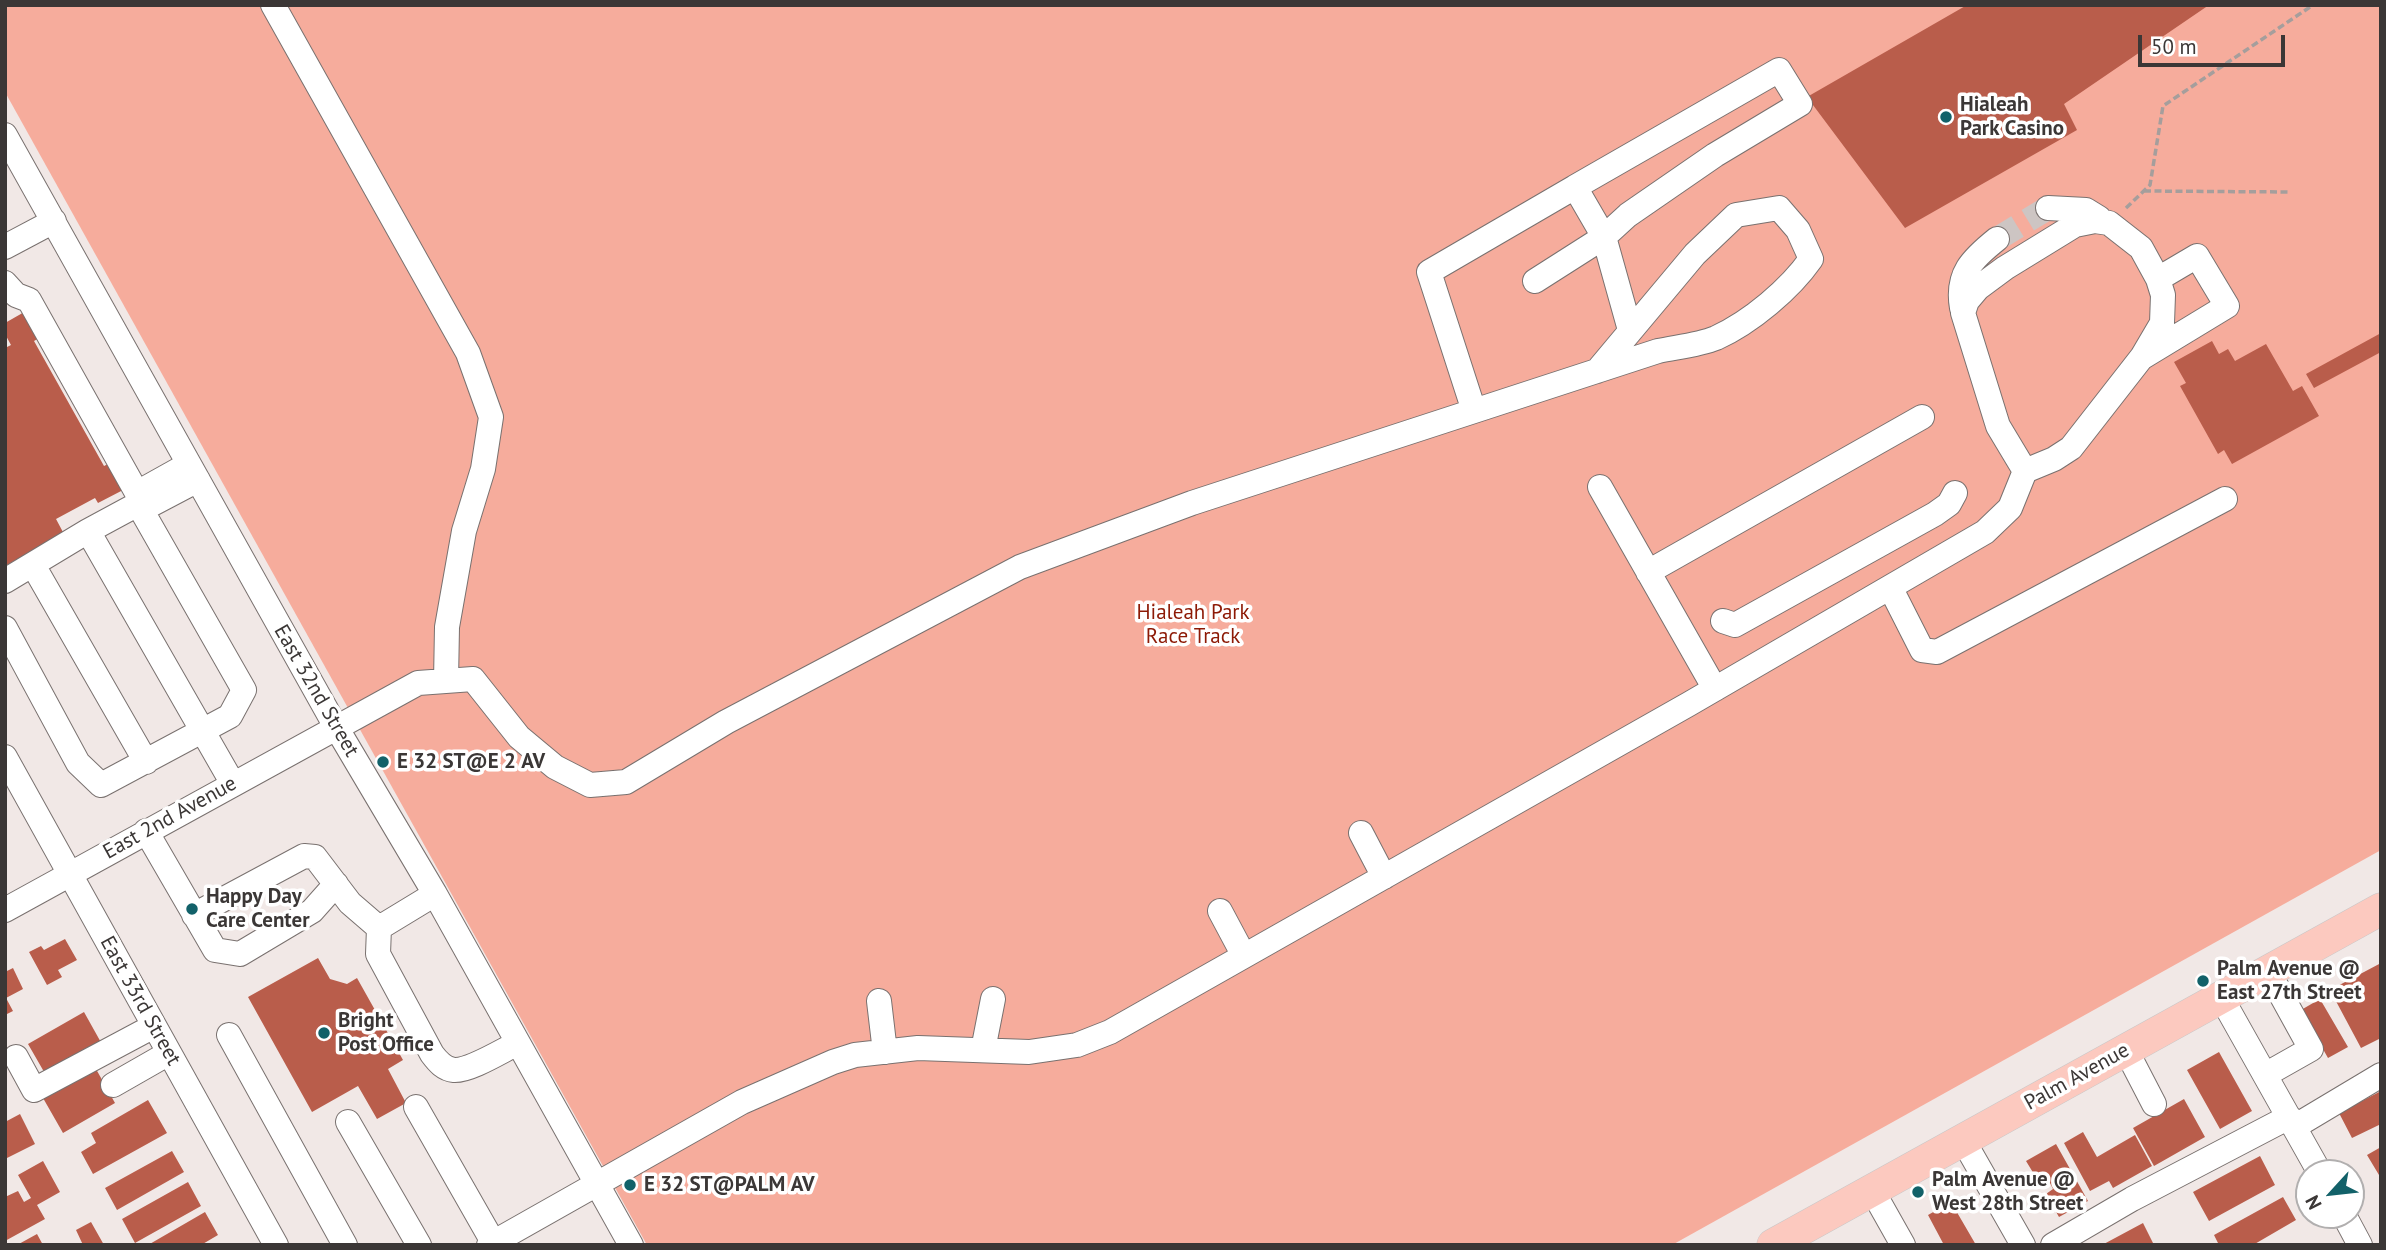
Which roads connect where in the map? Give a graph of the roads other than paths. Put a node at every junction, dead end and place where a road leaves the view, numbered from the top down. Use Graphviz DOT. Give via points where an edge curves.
graph roads {
  1 [pos="273,5"];
  2 [pos="5,135"];
  3 [pos="1575,187"];
  4 [pos="2048,208"];
  5 [pos="54,221"];
  6 [pos="2109,223"];
  7 [pos="1604,237"];
  8 [pos="1997,239"];
  9 [pos="5,247"];
  10 [pos="2158,279"];
  11 [pos="1535,281"];
  12 [pos="9,294"];
  13 [pos="1963,313"];
  14 [pos="1630,330"];
  15 [pos="2142,357"];
  16 [pos="1597,371"];
  17 [pos="1474,411"];
  18 [pos="1922,417"];
  19 [pos="2025,471"];
  20 [pos="193,472"];
  21 [pos="1600,487"];
  22 [pos="1955,493"];
  23 [pos="2225,499"];
  24 [pos="139,503"];
  25 [pos="88,531"];
  26 [pos="33,565"];
  27 [pos="1648,572"];
  28 [pos="5,581"];
  29 [pos="1891,589"];
  30 [pos="1723,621"];
  31 [pos="5,628"];
  32 [pos="446,681"];
  33 [pos="1715,690"];
  34 [pos="336,727"];
  35 [pos="203,732"];
  36 [pos="5,757"];
  37 [pos="146,762"];
  38 [pos="233,784"];
  39 [pos="153,827"];
  40 [pos="1360,833"];
  41 [pos="69,874"];
  42 [pos="1384,877"];
  43 [pos="336,884"];
  44 [pos="435,894"];
  45 [pos="2381,909"];
  46 [pos="5,910"];
  47 [pos="200,911"];
  48 [pos="1220,911"];
  49 [pos="379,928"];
  50 [pos="1244,956"];
  51 [pos="2268,971"];
  52 [pos="2221,997"];
  53 [pos="993,999"];
  54 [pos="879,1001"];
  55 [pos="154,1026"];
  56 [pos="229,1035"];
  57 [pos="518,1043"];
  58 [pos="983,1050"];
  59 [pos="2126,1050"];
  60 [pos="885,1052"];
  61 [pos="169,1053"];
  62 [pos="16,1057"];
  63 [pos="2265,1074"];
  64 [pos="2381,1075"];
  65 [pos="113,1085"];
  66 [pos="2154,1104"];
  67 [pos="416,1107"];
  68 [pos="348,1122"];
  69 [pos="2291,1122"];
  70 [pos="1963,1140"];
  71 [pos="2312,1159"];
  72 [pos="597,1184"];
  73 [pos="1872,1190"];
  74 [pos="2351,1229"];
  75 [pos="1791,1241"];
  76 [pos="491,1244"];
  77 [pos="276,1245"];
  78 [pos="345,1245"];
  79 [pos="419,1245"];
  80 [pos="631,1245"];
  81 [pos="1903,1245"];
  82 [pos="2023,1245"];
  83 [pos="2053,1245"];
  84 [pos="2360,1245"];
  1 -- 32 [label="street" via="468,353 491,417 447,627"];
  2 -- 5 [label="street, East 32nd Street"];
  3 -- 7 [label="street"];
  3 -- 7 [label="street" via="1779,71 1800,104 1715,155"];
  3 -- 17 [label="street" via="1429,272"];
  4 -- 6 [label="street" via="2086,210"];
  5 -- 9 [label="street"];
  5 -- 20 [label="street, East 32nd Street"];
  6 -- 10 [label="street" via="2141,248"];
  6 -- 13 [label="street" via="2075,225 2004,268 1966,301"];
  7 -- 11 [label="street"];
  7 -- 14 [label="street"];
  8 -- 13 [label="street" via="1972,260 1959,291"];
  10 -- 15 [label="street" via="2163,295 2161,323"];
  10 -- 15 [label="street" via="2197,256 2227,306"];
  12 -- 24 [label="street" via="29,300"];
  13 -- 19 [label="street" via="1998,426"];
  14 -- 16 [label="street"];
  14 -- 16 [label="street" via="1695,254 1736,215 1779,208 1798,230 1811,259 1797,279 1762,309 1716,338"];
  15 -- 19 [label="street" via="2071,448"];
  16 -- 17 [label="street"];
  17 -- 32 [label="street, East 2nd Avenue" via="1192,503 1020,567 726,722 626,782 590,785 555,767 519,737 473,679"];
  18 -- 27 [label="street"];
  19 -- 29 [label="street" via="2010,509 1985,532"];
  20 -- 24 [label="street"];
  20 -- 34 [label="street, East 32nd Street"];
  21 -- 27 [label="street"];
  22 -- 30 [label="street" via="1950,504 1935,514 1820,579 1735,625"];
  23 -- 29 [label="street" via="1937,652 1922,650"];
  24 -- 25 [label="street"];
  24 -- 35 [label="street" via="244,690 230,716"];
  25 -- 26 [label="street"];
  25 -- 35 [label="street"];
  26 -- 28 [label="street"];
  26 -- 37 [label="street"];
  27 -- 33 [label="street"];
  29 -- 33 [label="street"];
  31 -- 37 [label="street" via="78,763 101,785"];
  32 -- 34 [label="street, East 2nd Avenue" via="418,683"];
  33 -- 42 [label="street"];
  34 -- 38 [label="street, East 2nd Avenue"];
  34 -- 44 [label="street, East 32nd Street"];
  35 -- 37 [label="street"];
  35 -- 38 [label="street"];
  36 -- 41 [label="street, East 33rd Street"];
  38 -- 39 [label="street, East 2nd Avenue"];
  39 -- 41 [label="street, East 2nd Avenue"];
  39 -- 47 [label="street"];
  40 -- 42 [label="street"];
  41 -- 46 [label="street, East 2nd Avenue"];
  41 -- 55 [label="street, East 33rd Street"];
  42 -- 50 [label="street"];
  43 -- 47 [label="street" via="315,857 304,856"];
  43 -- 47 [label="street" via="312,911 240,954 215,950"];
  43 -- 49 [label="street"];
  44 -- 49 [label="street"];
  44 -- 57 [label="street, East 32nd Street"];
  45 -- 51 [label="main road, Palm Avenue"];
  48 -- 50 [label="street"];
  49 -- 57 [label="street" via="378,954 439,1065 463,1069"];
  50 -- 58 [label="street" via="1110,1032 1076,1045 1029,1052"];
  51 -- 52 [label="main road, Palm Avenue"];
  51 -- 63 [label="street" via="2311,1049"];
  52 -- 59 [label="main road, Palm Avenue"];
  52 -- 63 [label="street"];
  53 -- 58 [label="street"];
  54 -- 60 [label="street"];
  55 -- 61 [label="street, East 33rd Street"];
  55 -- 62 [label="street" via="34,1090"];
  56 -- 78 [label="street"];
  57 -- 72 [label="street, East 32nd Street"];
  58 -- 60 [label="street"];
  59 -- 66 [label="street"];
  59 -- 70 [label="main road, Palm Avenue"];
  60 -- 72 [label="street" via="833,1062 743,1102"];
  61 -- 65 [label="street"];
  61 -- 77 [label="street, East 33rd Street"];
  63 -- 69 [label="street"];
  64 -- 69 [label="street"];
  67 -- 76 [label="street"];
  68 -- 79 [label="street"];
  69 -- 71 [label="street"];
  69 -- 83 [label="street" via="2132,1199"];
  70 -- 73 [label="main road, Palm Avenue"];
  70 -- 82 [label="street"];
  72 -- 76 [label="street"];
  72 -- 80 [label="street, East 32nd Street"];
  73 -- 75 [label="main road, Palm Avenue"];
  73 -- 81 [label="street"];
  74 -- 84 [label="street"];
}
